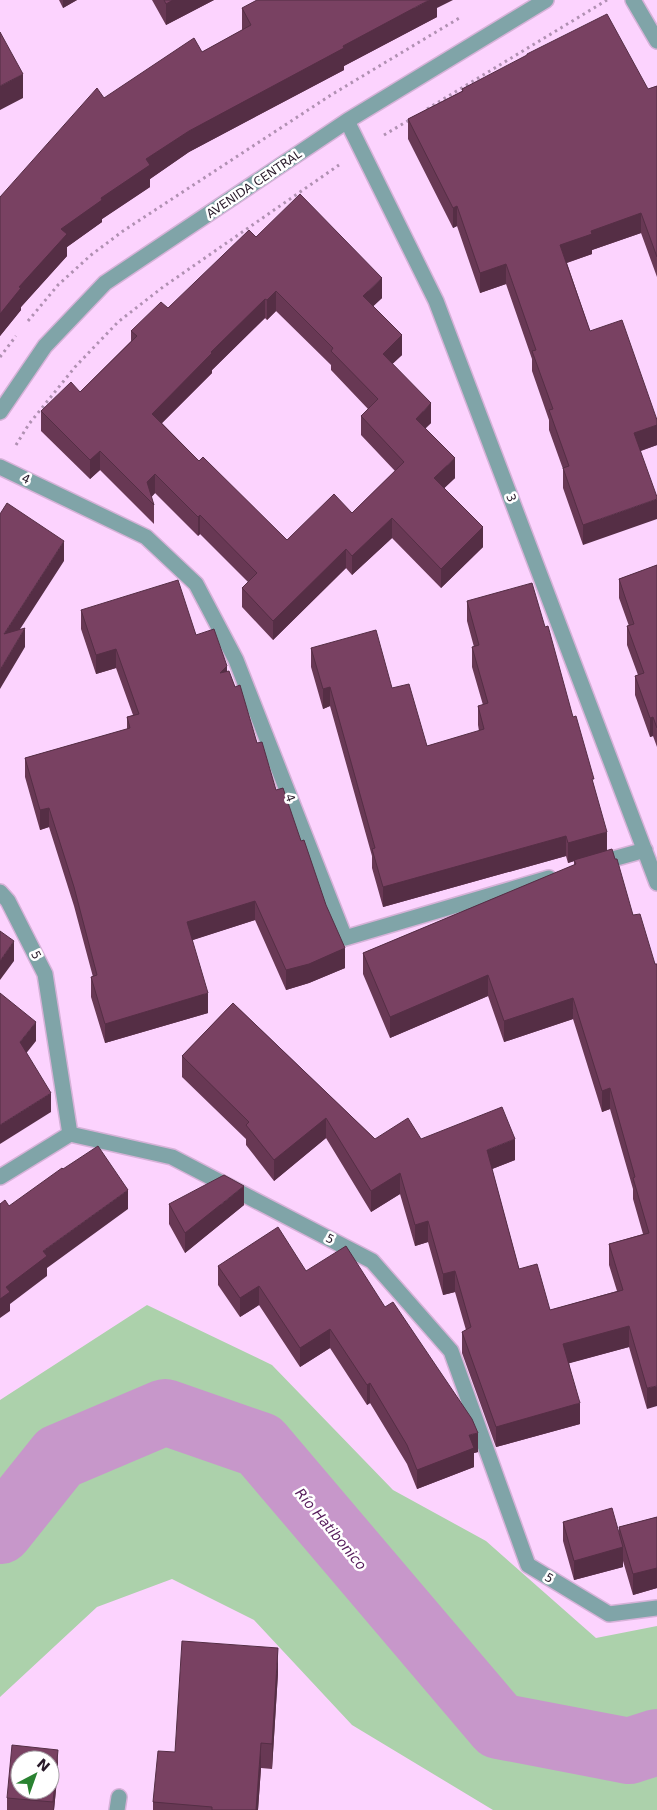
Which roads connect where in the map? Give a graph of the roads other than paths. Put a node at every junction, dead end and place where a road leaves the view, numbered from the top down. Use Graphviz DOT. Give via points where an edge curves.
graph roads {
  1 [pos="546,0"];
  2 [pos="633,0"];
  3 [pos="657,41"];
  4 [pos="347,121"];
  5 [pos="0,412"];
  6 [pos="1,467"];
  7 [pos="645,850"];
  8 [pos="579,869"];
  9 [pos="560,875"];
  10 [pos="657,883"];
  11 [pos="0,892"];
  12 [pos="70,1134"];
  13 [pos="0,1176"];
  14 [pos="657,1608"];
  1 -- 4 [label="street, AVENIDA CENTRAL"];
  2 -- 3 [label="street"];
  4 -- 5 [label="street, AVENIDA CENTRAL" via="105,284 45,346"];
  4 -- 7 [label="street, 3" via="436,301"];
  6 -- 9 [label="street, 4" via="146,537 196,584 236,660 345,938"];
  7 -- 8 [label="street"];
  7 -- 10 [label="street, 3"];
  11 -- 12 [label="street, 5" via="8,901 45,974"];
  12 -- 13 [label="street"];
  12 -- 14 [label="street, 5" via="172,1157 372,1261 451,1351 528,1565 609,1614"];
}
